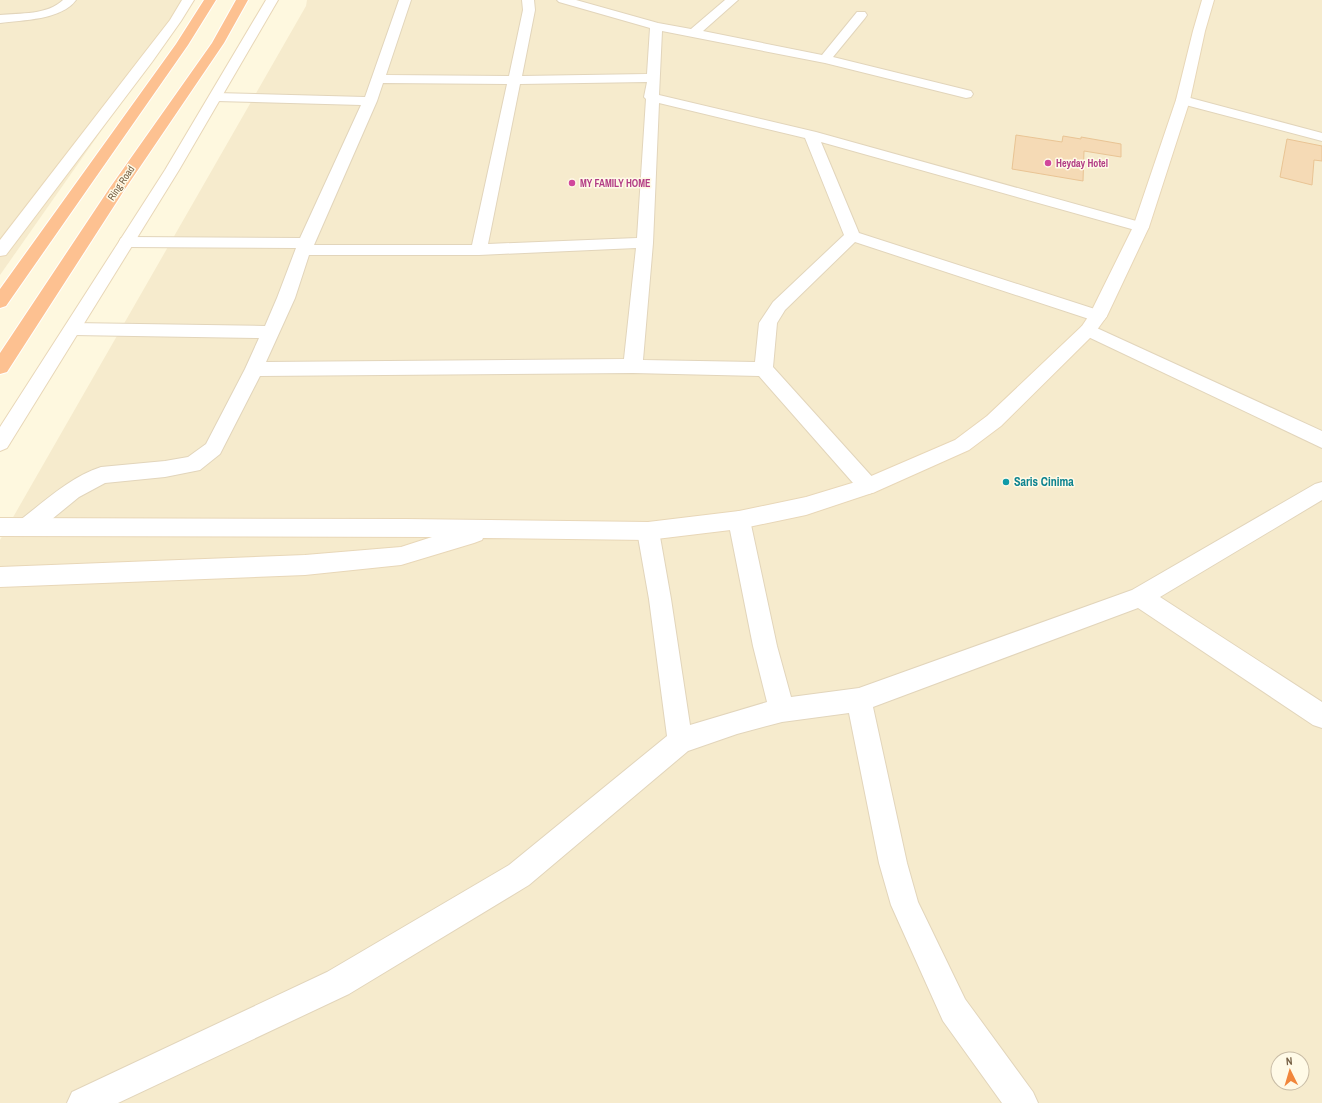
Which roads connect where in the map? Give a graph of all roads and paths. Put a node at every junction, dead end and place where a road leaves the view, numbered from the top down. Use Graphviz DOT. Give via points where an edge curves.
graph roads {
  1 [pos="70,0"];
  2 [pos="188,0"];
  3 [pos="210,0"];
  4 [pos="242,0"];
  5 [pos="272,0"];
  6 [pos="405,0"];
  7 [pos="528,0"];
  8 [pos="564,0"];
  9 [pos="732,0"];
  10 [pos="1208,0"];
  11 [pos="861,15"];
  12 [pos="0,19"];
  13 [pos="656,26"];
  14 [pos="694,33"];
  15 [pos="825,59"];
  16 [pos="652,78"];
  17 [pos="379,79"];
  18 [pos="515,80"];
  19 [pos="966,94"];
  20 [pos="216,97"];
  21 [pos="651,97"];
  22 [pos="1183,100"];
  23 [pos="370,101"];
  24 [pos="810,135"];
  25 [pos="1322,137"];
  26 [pos="1141,227"];
  27 [pos="852,236"];
  28 [pos="127,242"];
  29 [pos="645,243"];
  30 [pos="305,247"];
  31 [pos="479,250"];
  32 [pos="0,251"];
  33 [pos="0,302"];
  34 [pos="1093,323"];
  35 [pos="73,329"];
  36 [pos="270,332"];
  37 [pos="634,366"];
  38 [pos="0,367"];
  39 [pos="254,369"];
  40 [pos="764,369"];
  41 [pos="1322,440"];
  42 [pos="0,443"];
  43 [pos="868,486"];
  44 [pos="1322,490"];
  45 [pos="739,520"];
  46 [pos="0,527"];
  47 [pos="27,527"];
  48 [pos="490,528"];
  49 [pos="648,531"];
  50 [pos="0,577"];
  51 [pos="1140,597"];
  52 [pos="859,700"];
  53 [pos="782,710"];
  54 [pos="1322,716"];
  55 [pos="680,741"];
  56 [pos="83,1103"];
  57 [pos="1022,1103"];
  1 -- 12 [label="street" via="58,9 47,12"];
  2 -- 32 [label="street" via="175,21"];
  3 -- 33 [label="highway" via="182,45"];
  4 -- 38 [label="highway, Ring Road" via="218,43 117,189"];
  5 -- 20 [label="street"];
  6 -- 17 [label="street"];
  7 -- 18 [label="street" via="529,10"];
  8 -- 13 [label="street"];
  9 -- 14 [label="street"];
  10 -- 22 [label="street"];
  11 -- 15 [label="street"];
  13 -- 14 [label="street"];
  13 -- 16 [label="street"];
  14 -- 15 [label="street"];
  15 -- 19 [label="street"];
  16 -- 18 [label="street"];
  16 -- 21 [label="street"];
  17 -- 18 [label="street"];
  17 -- 23 [label="street"];
  18 -- 31 [label="street"];
  20 -- 23 [label="street"];
  20 -- 28 [label="street"];
  21 -- 24 [label="street"];
  21 -- 29 [label="street"];
  22 -- 25 [label="street"];
  22 -- 26 [label="street"];
  23 -- 30 [label="street"];
  24 -- 26 [label="street"];
  24 -- 27 [label="street"];
  26 -- 34 [label="street"];
  27 -- 34 [label="street"];
  27 -- 40 [label="street" via="779,306 768,323"];
  28 -- 30 [label="street"];
  28 -- 35 [label="street"];
  29 -- 31 [label="street"];
  29 -- 37 [label="street"];
  30 -- 31 [label="street"];
  30 -- 36 [label="street"];
  34 -- 41 [label="street"];
  34 -- 43 [label="street" via="994,421 962,445"];
  35 -- 36 [label="street"];
  35 -- 42 [label="street"];
  36 -- 39 [label="street"];
  37 -- 39 [label="street"];
  37 -- 40 [label="street"];
  39 -- 47 [label="street" via="214,449 193,464 101,475 72,491"];
  40 -- 43 [label="street"];
  43 -- 45 [label="street" via="806,506"];
  44 -- 51 [label="street"];
  45 -- 49 [label="street"];
  45 -- 53 [label="street" via="765,646"];
  46 -- 47 [label="street"];
  47 -- 48 [label="street"];
  48 -- 49 [label="street"];
  48 -- 50 [label="street" via="401,556 305,565"];
  49 -- 55 [label="street"];
  51 -- 52 [label="street"];
  51 -- 54 [label="street"];
  52 -- 53 [label="street"];
  52 -- 57 [label="street" via="893,863 906,904 954,1010"];
  53 -- 55 [label="street"];
  55 -- 56 [label="street" via="519,875 338,983"];
}
